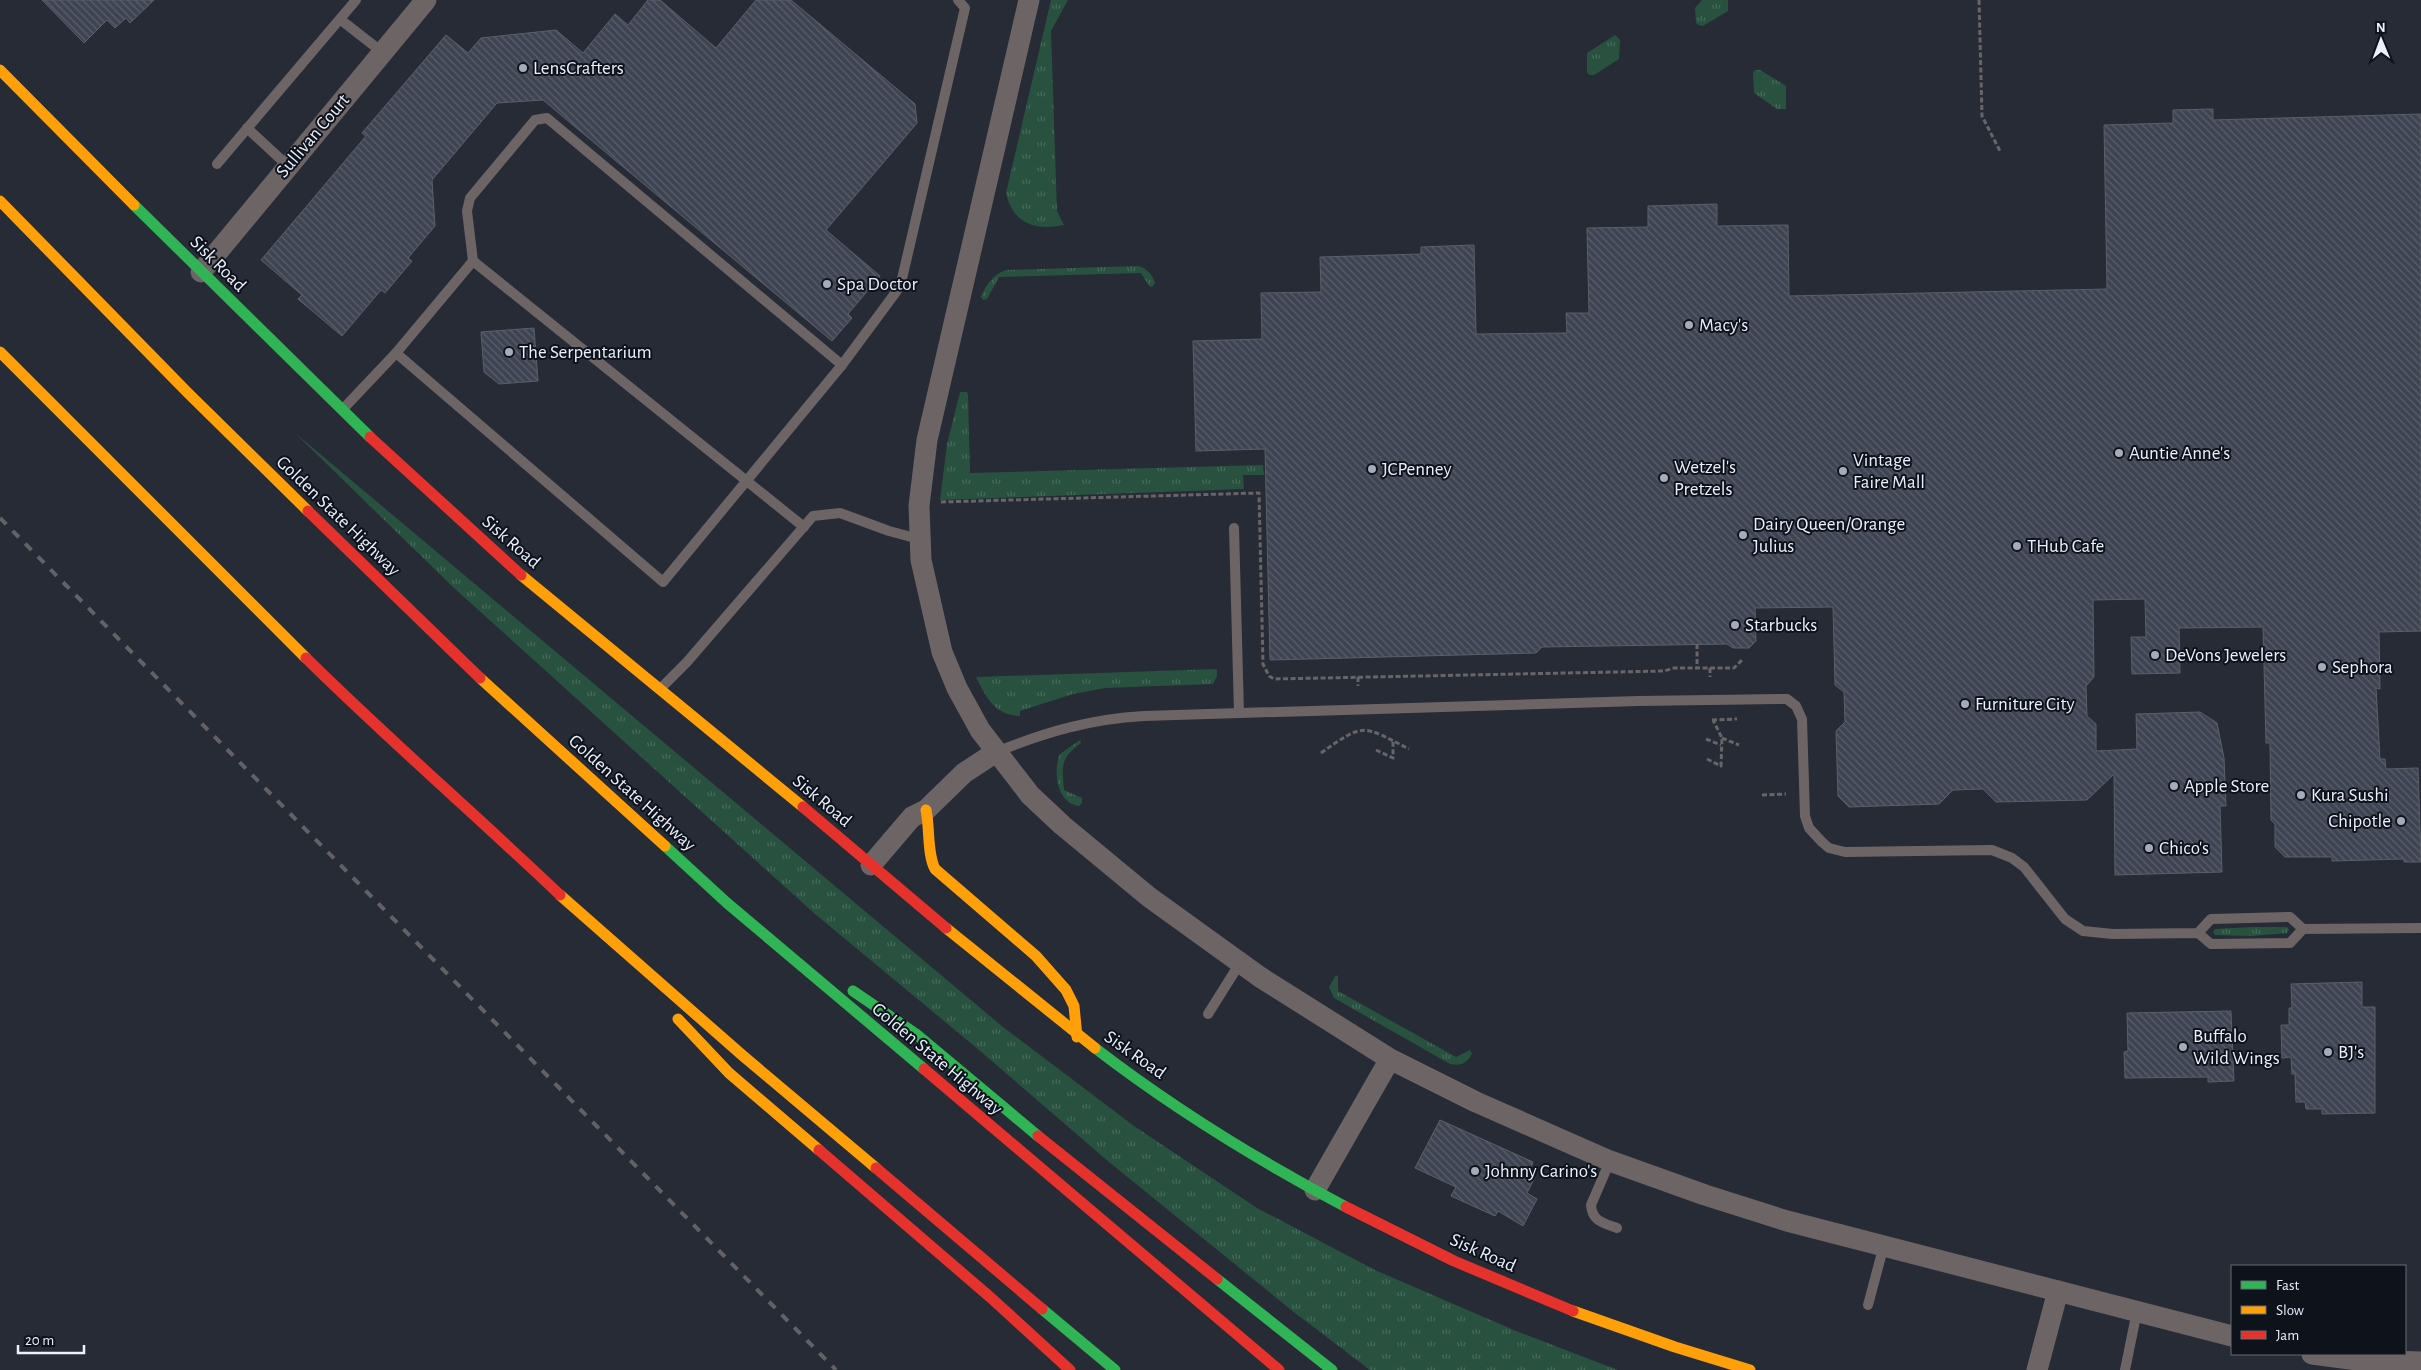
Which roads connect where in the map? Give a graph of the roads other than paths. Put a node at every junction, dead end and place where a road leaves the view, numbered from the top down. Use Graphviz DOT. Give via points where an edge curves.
graph roads {
  1 [pos="356,0"];
  2 [pos="426,0"];
  3 [pos="958,0"];
  4 [pos="1029,0"];
  5 [pos="341,20"];
  6 [pos="382,52"];
  7 [pos="0,70"];
  8 [pos="248,128"];
  9 [pos="217,164"];
  10 [pos="288,166"];
  11 [pos="0,201"];
  12 [pos="473,261"];
  13 [pos="201,272"];
  14 [pos="0,352"];
  15 [pos="396,354"];
  16 [pos="842,365"];
  17 [pos="342,410"];
  18 [pos="746,482"];
  19 [pos="804,527"];
  20 [pos="1234,528"];
  21 [pos="919,538"];
  22 [pos="660,688"];
  23 [pos="1239,713"];
  24 [pos="996,752"];
  25 [pos="926,810"];
  26 [pos="872,865"];
  27 [pos="726,903"];
  28 [pos="575,909"];
  29 [pos="2421,928"];
  30 [pos="2303,929"];
  31 [pos="2198,932"];
  32 [pos="1240,963"];
  33 [pos="829,974"];
  34 [pos="845,985"];
  35 [pos="655,995"];
  36 [pos="668,1009"];
  37 [pos="1208,1014"];
  38 [pos="1077,1037"];
  39 [pos="1390,1059"];
  40 [pos="1610,1161"];
  41 [pos="1315,1190"];
  42 [pos="1617,1228"];
  43 [pos="1884,1245"];
  44 [pos="2058,1291"];
  45 [pos="1868,1305"];
  46 [pos="2137,1311"];
  47 [pos="2231,1336"];
  48 [pos="2318,1355"];
  49 [pos="2421,1362"];
  50 [pos="2386,1366"];
  51 [pos="1070,1370"];
  52 [pos="1115,1370"];
  53 [pos="1279,1370"];
  54 [pos="1332,1370"];
  55 [pos="1750,1370"];
  56 [pos="2037,1370"];
  57 [pos="2125,1370"];
  1 -- 5 [label="lane"];
  2 -- 6 [label="street, Sullivan Court"];
  3 -- 16 [label="lane" via="965,8 901,283"];
  4 -- 21 [label="street" via="926,440"];
  5 -- 6 [label="lane"];
  5 -- 8 [label="lane"];
  6 -- 10 [label="street, Sullivan Court"];
  7 -- 13 [label="main road, Sisk Road"];
  8 -- 9 [label="lane"];
  8 -- 10 [label="lane"];
  10 -- 13 [label="street, Sullivan Court"];
  11 -- 27 [label="main road, Golden State Highway" via="188,393 451,651"];
  12 -- 15 [label="lane"];
  12 -- 16 [label="lane" via="468,210 470,198 535,120 548,118"];
  12 -- 18 [label="lane"];
  13 -- 17 [label="main road, Sisk Road"];
  14 -- 28 [label="main road" via="370,721 468,807"];
  15 -- 17 [label="lane"];
  15 -- 18 [label="lane" via="663,582"];
  16 -- 18 [label="lane"];
  17 -- 22 [label="main road, Sisk Road" via="437,501"];
  18 -- 19 [label="lane"];
  19 -- 21 [label="lane" via="813,516 840,513"];
  19 -- 22 [label="lane" via="687,662"];
  20 -- 23 [label="lane"];
  21 -- 24 [label="street" via="925,583 942,652 957,688"];
  22 -- 26 [label="main road, Sisk Road"];
  23 -- 24 [label="lane" via="1090,721"];
  23 -- 31 [label="lane" via="1787,699 1796,706 1802,720 1804,816 1815,835 1828,848 1845,852 1992,850 2012,858 2024,868 2065,919 2083,931 2112,934"];
  24 -- 25 [label="street" via="964,773"];
  24 -- 32 [label="street" via="1030,795 1062,824 1149,897"];
  25 -- 26 [label="street" via="912,817"];
  25 -- 38 [label="main road" via="930,829 928,853 933,867 1036,956 1066,990 1074,1006"];
  26 -- 38 [label="main road, Sisk Road"];
  27 -- 33 [label="main road"];
  27 -- 53 [label="main road, Golden State Highway"];
  28 -- 35 [label="main road"];
  28 -- 52 [label="main road"];
  29 -- 30 [label="lane"];
  30 -- 31 [label="lane" via="2290,917 2211,919"];
  30 -- 31 [label="lane" via="2290,943 2211,944"];
  32 -- 37 [label="lane"];
  32 -- 39 [label="street"];
  34 -- 54 [label="main road" via="916,1034 1095,1184"];
  36 -- 51 [label="main road" via="729,1073 990,1297"];
  38 -- 41 [label="main road, Sisk Road" via="1180,1109"];
  39 -- 40 [label="street" via="1494,1110"];
  39 -- 41 [label="street"];
  40 -- 42 [label="lane" via="1591,1212 1598,1222"];
  40 -- 43 [label="street" via="1760,1212"];
  41 -- 55 [label="main road, Sisk Road" via="1478,1272 1647,1337"];
  43 -- 44 [label="street"];
  43 -- 45 [label="lane"];
  44 -- 46 [label="street"];
  44 -- 56 [label="street"];
  46 -- 47 [label="street"];
  46 -- 57 [label="lane"];
  48 -- 50 [label="street"];
  49 -- 50 [label="street"];
}
